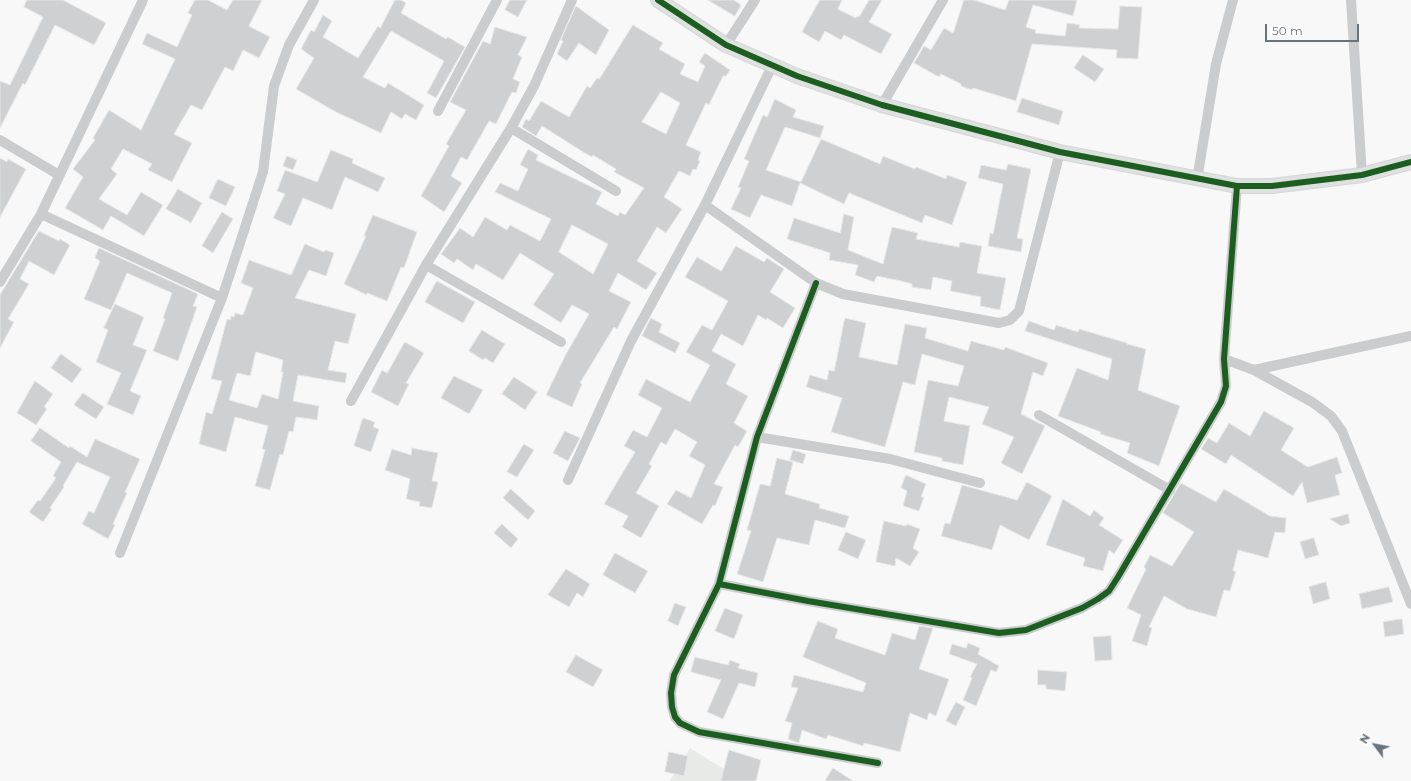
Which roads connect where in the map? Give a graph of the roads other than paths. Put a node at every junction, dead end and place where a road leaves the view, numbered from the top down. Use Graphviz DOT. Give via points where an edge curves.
graph roads {
  1 [pos="143,0"];
  2 [pos="314,0"];
  3 [pos="497,0"];
  4 [pos="572,0"];
  5 [pos="658,0"];
  6 [pos="754,0"];
  7 [pos="943,0"];
  8 [pos="1233,0"];
  9 [pos="1351,0"];
  10 [pos="726,45"];
  11 [pos="772,66"];
  12 [pos="882,105"];
  13 [pos="438,111"];
  14 [pos="512,128"];
  15 [pos="0,140"];
  16 [pos="1060,152"];
  17 [pos="1411,162"];
  18 [pos="59,175"];
  19 [pos="1362,175"];
  20 [pos="1197,180"];
  21 [pos="1237,186"];
  22 [pos="616,191"];
  23 [pos="706,205"];
  24 [pos="41,214"];
  25 [pos="426,264"];
  26 [pos="0,282"];
  27 [pos="816,283"];
  28 [pos="222,298"];
  29 [pos="1411,336"];
  30 [pos="561,342"];
  31 [pos="1224,359"];
  32 [pos="1254,370"];
  33 [pos="351,401"];
  34 [pos="1039,415"];
  35 [pos="757,437"];
  36 [pos="568,480"];
  37 [pos="980,482"];
  38 [pos="1170,490"];
  39 [pos="120,553"];
  40 [pos="719,584"];
  41 [pos="1411,604"];
  42 [pos="878,764"];
  1 -- 18 [label="street"];
  2 -- 28 [label="street" via="289,45 274,86 263,172"];
  3 -- 13 [label="street"];
  4 -- 14 [label="street" via="534,86"];
  5 -- 10 [label="street"];
  6 -- 10 [label="street"];
  7 -- 12 [label="street"];
  8 -- 20 [label="street" via="1216,64"];
  9 -- 19 [label="street"];
  10 -- 11 [label="street"];
  11 -- 12 [label="street"];
  11 -- 23 [label="street"];
  12 -- 16 [label="street"];
  14 -- 22 [label="street"];
  14 -- 25 [label="street"];
  15 -- 18 [label="street"];
  16 -- 20 [label="street"];
  16 -- 27 [label="street" via="1019,311 1010,320 999,324 843,294"];
  17 -- 19 [label="street"];
  18 -- 24 [label="street"];
  19 -- 21 [label="street" via="1272,186"];
  20 -- 21 [label="street"];
  21 -- 31 [label="street"];
  23 -- 27 [label="street"];
  23 -- 36 [label="street" via="631,341"];
  24 -- 26 [label="street"];
  24 -- 28 [label="street"];
  25 -- 30 [label="street"];
  25 -- 33 [label="street"];
  27 -- 35 [label="street"];
  28 -- 39 [label="street"];
  29 -- 32 [label="street"];
  31 -- 32 [label="street"];
  31 -- 38 [label="street" via="1226,386 1221,402"];
  32 -- 41 [label="street" via="1312,402 1331,416 1342,431"];
  34 -- 38 [label="street"];
  35 -- 37 [label="street" via="890,459"];
  35 -- 40 [label="street"];
  38 -- 40 [label="street" via="1109,591 1082,608 1026,630 999,632"];
  40 -- 42 [label="street" via="674,675 672,707 680,723 699,732"];
}
